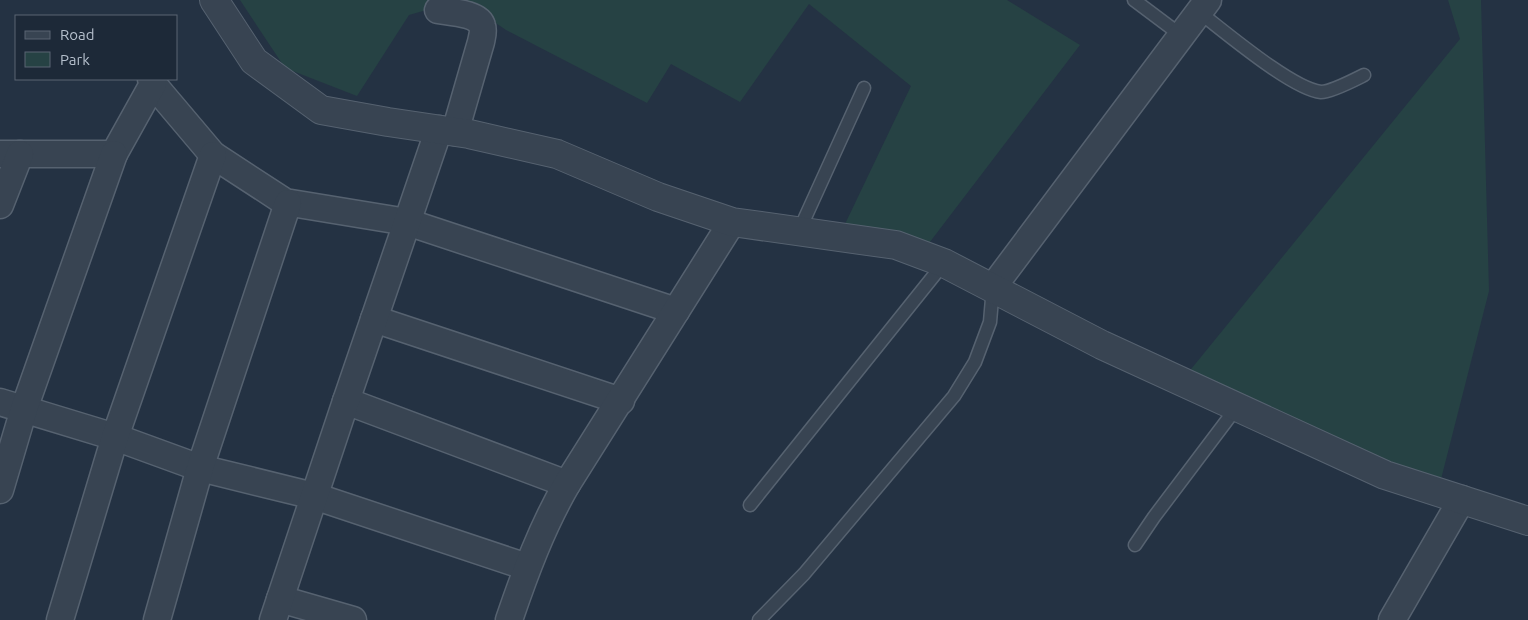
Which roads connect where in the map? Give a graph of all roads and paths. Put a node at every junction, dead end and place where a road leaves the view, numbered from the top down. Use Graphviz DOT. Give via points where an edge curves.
graph roads {
  1 [pos="214,0"];
  2 [pos="1134,0"];
  3 [pos="1203,6"];
  4 [pos="438,10"];
  5 [pos="1182,36"];
  6 [pos="1364,75"];
  7 [pos="152,81"];
  8 [pos="864,88"];
  9 [pos="447,131"];
  10 [pos="10,154"];
  11 [pos="114,154"];
  12 [pos="213,155"];
  13 [pos="288,203"];
  14 [pos="0,206"];
  15 [pos="407,222"];
  16 [pos="732,222"];
  17 [pos="799,231"];
  18 [pos="944,263"];
  19 [pos="993,287"];
  20 [pos="676,311"];
  21 [pos="374,319"];
  22 [pos="346,401"];
  23 [pos="620,401"];
  24 [pos="12,405"];
  25 [pos="1237,407"];
  26 [pos="115,437"];
  27 [pos="200,468"];
  28 [pos="566,484"];
  29 [pos="0,490"];
  30 [pos="314,496"];
  31 [pos="1462,499"];
  32 [pos="750,505"];
  33 [pos="1528,521"];
  34 [pos="1135,546"];
  35 [pos="527,568"];
  36 [pos="276,609"];
  37 [pos="60,620"];
  38 [pos="157,620"];
  39 [pos="354,620"];
  40 [pos="509,620"];
  41 [pos="759,620"];
  42 [pos="1392,620"];
  1 -- 9 [label="street" via="254,61 322,110"];
  2 -- 5 [label="lane"];
  3 -- 5 [label="street"];
  3 -- 6 [label="lane" via="1281,74 1303,86 1323,92"];
  4 -- 9 [label="street" via="473,16 483,28 481,42"];
  5 -- 19 [label="street"];
  7 -- 11 [label="street"];
  7 -- 12 [label="street"];
  8 -- 17 [label="lane"];
  9 -- 15 [label="street"];
  9 -- 16 [label="street" via="557,154 658,197"];
  10 -- 11 [label="street"];
  10 -- 14 [label="street"];
  11 -- 24 [label="street"];
  12 -- 13 [label="street"];
  12 -- 26 [label="street"];
  13 -- 15 [label="street"];
  13 -- 27 [label="street"];
  15 -- 20 [label="street"];
  15 -- 21 [label="street"];
  16 -- 17 [label="street"];
  16 -- 20 [label="street"];
  17 -- 18 [label="street" via="896,245"];
  18 -- 19 [label="street"];
  18 -- 32 [label="lane"];
  19 -- 25 [label="street" via="1102,346"];
  19 -- 41 [label="lane" via="990,322 975,362 954,396 804,574"];
  20 -- 23 [label="street"];
  21 -- 22 [label="street"];
  21 -- 23 [label="street"];
  22 -- 28 [label="street"];
  22 -- 30 [label="street"];
  23 -- 28 [label="street"];
  24 -- 26 [label="street"];
  24 -- 29 [label="street"];
  25 -- 31 [label="street" via="1385,475"];
  25 -- 34 [label="lane"];
  26 -- 27 [label="street"];
  26 -- 37 [label="street"];
  27 -- 30 [label="street"];
  27 -- 38 [label="street"];
  28 -- 35 [label="street"];
  30 -- 35 [label="street"];
  30 -- 36 [label="street"];
  31 -- 33 [label="street"];
  31 -- 42 [label="street"];
  35 -- 40 [label="street"];
  36 -- 39 [label="street"];
}
